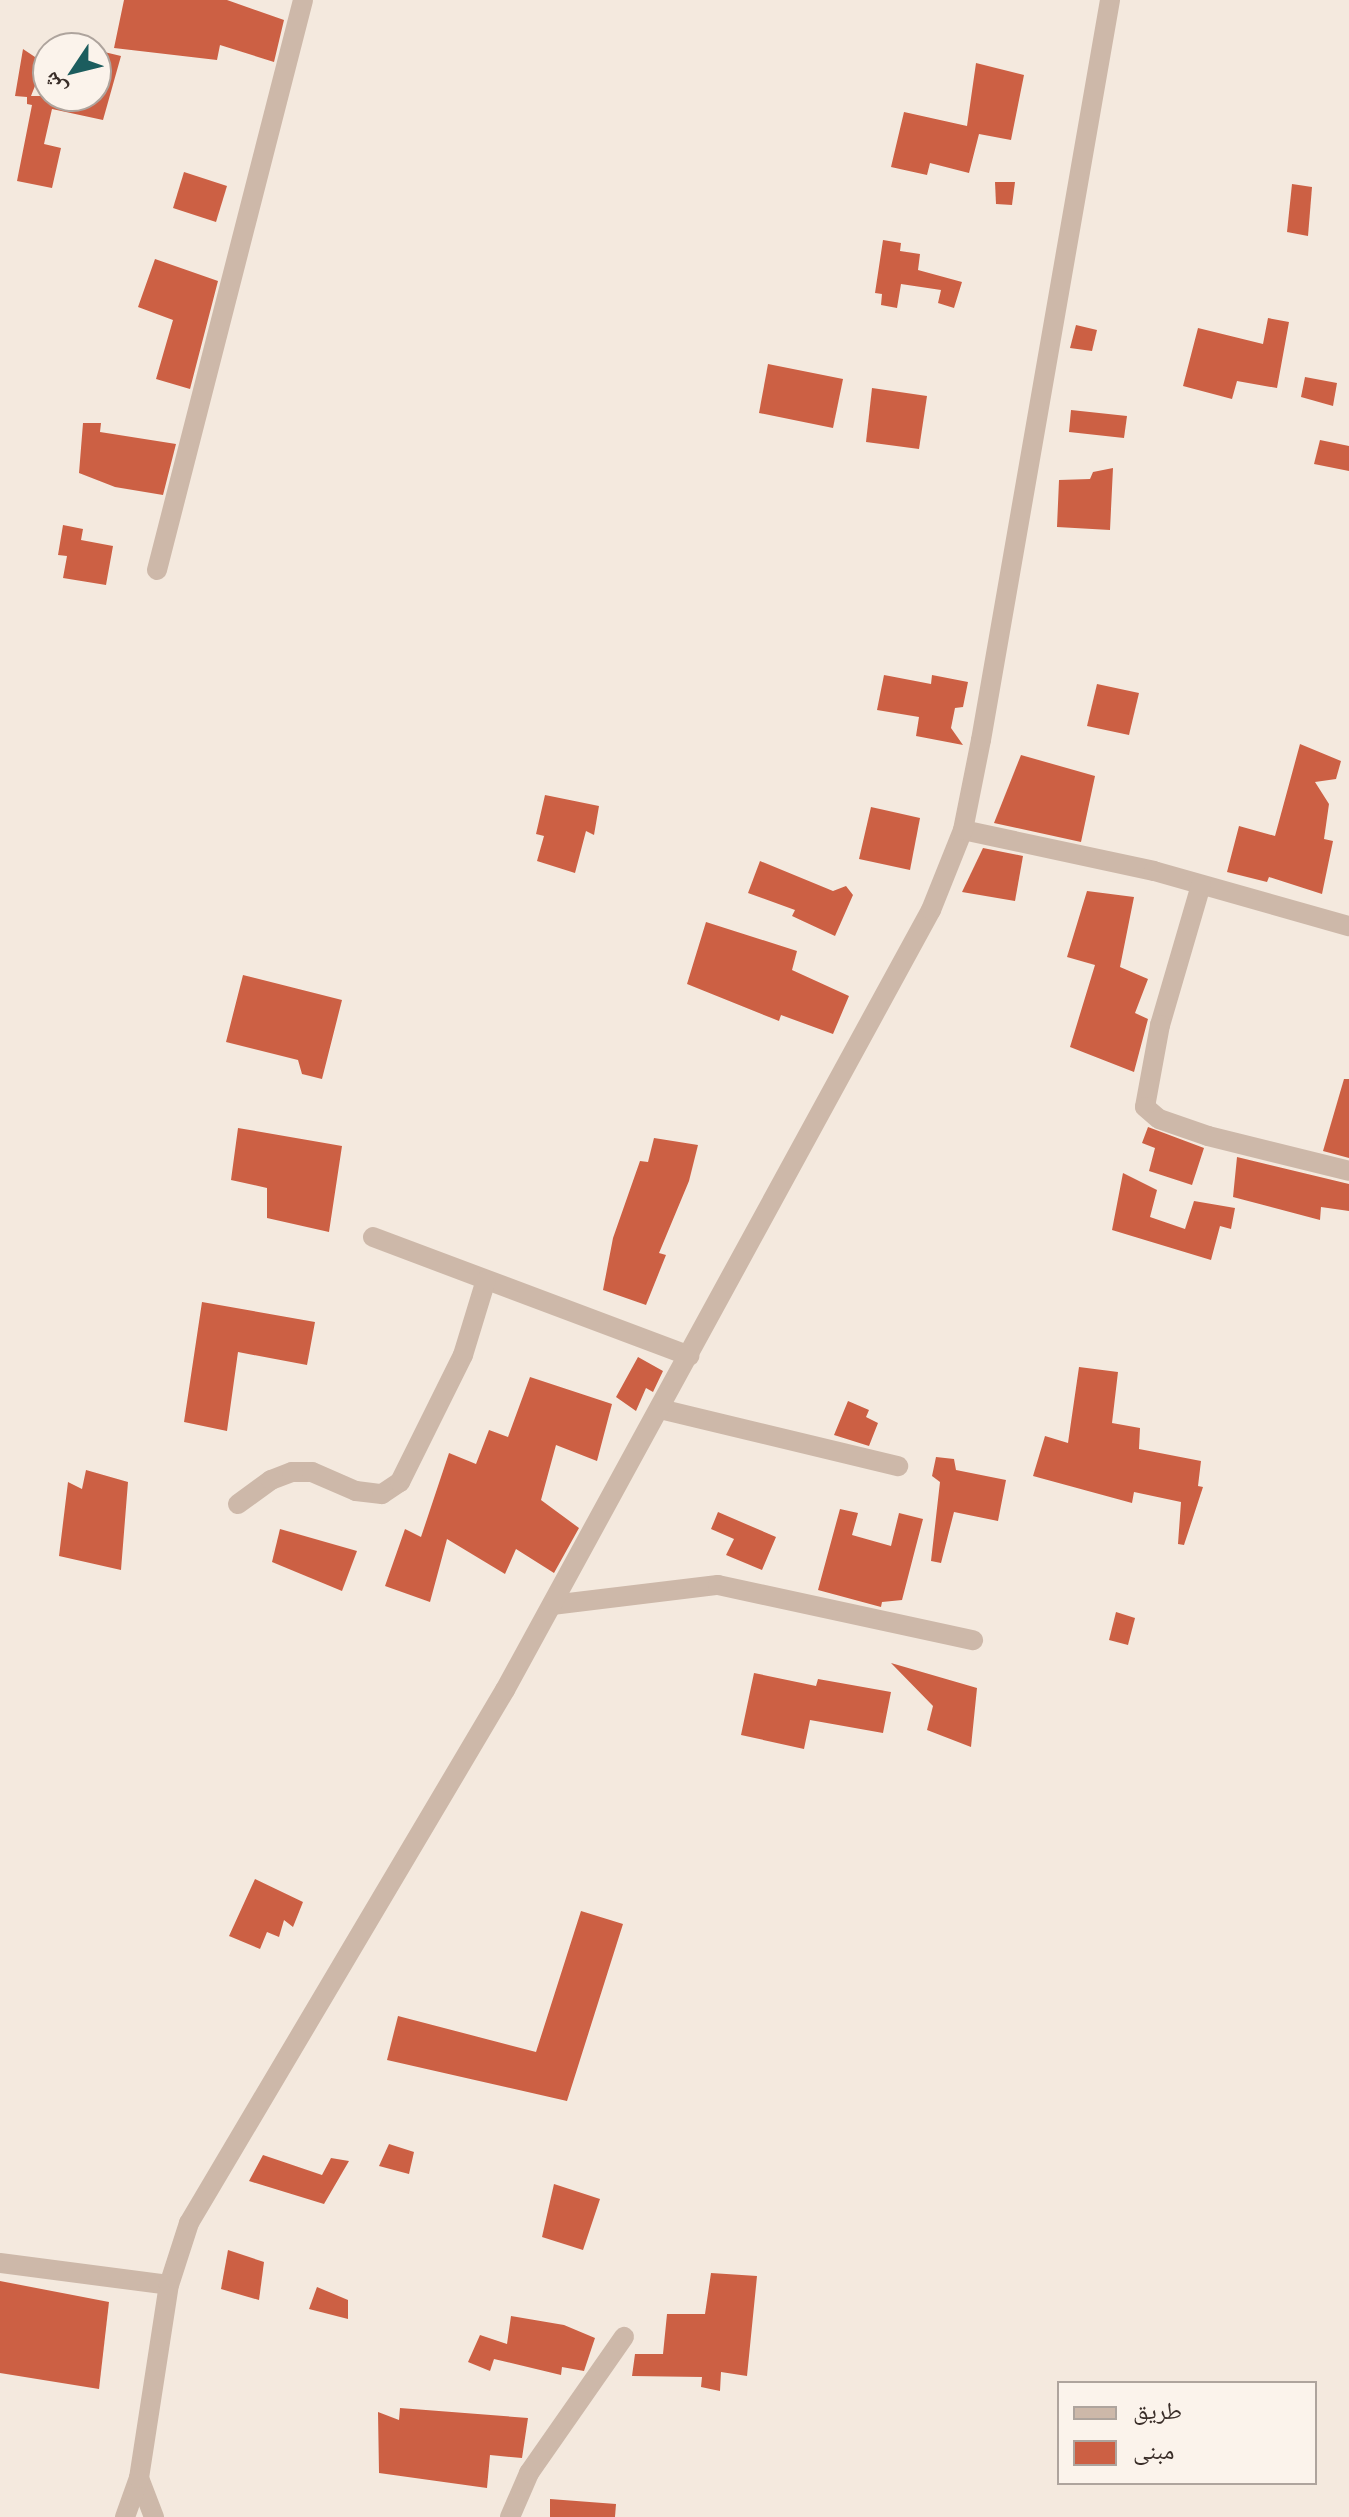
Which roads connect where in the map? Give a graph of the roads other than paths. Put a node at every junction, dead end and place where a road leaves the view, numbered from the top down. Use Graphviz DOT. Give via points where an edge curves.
graph roads {
  1 [pos="303,0"];
  2 [pos="1110,0"];
  3 [pos="157,570"];
  4 [pos="963,830"];
  5 [pos="1201,885"];
  6 [pos="1349,926"];
  7 [pos="1349,1171"];
  8 [pos="373,1237"];
  9 [pos="486,1280"];
  10 [pos="689,1356"];
  11 [pos="660,1409"];
  12 [pos="898,1466"];
  13 [pos="238,1504"];
  14 [pos="552,1605"];
  15 [pos="973,1640"];
  16 [pos="0,2263"];
  17 [pos="169,2285"];
  18 [pos="624,2337"];
  19 [pos="139,2478"];
  20 [pos="125,2517"];
  21 [pos="154,2517"];
  22 [pos="510,2517"];
  1 -- 3 [label="street"];
  2 -- 4 [label="street"];
  4 -- 5 [label="street"];
  4 -- 10 [label="street" via="924,923"];
  5 -- 6 [label="street"];
  5 -- 7 [label="street" via="1160,1025 1145,1107 1159,1119 1208,1136"];
  8 -- 9 [label="street"];
  9 -- 10 [label="street"];
  9 -- 13 [label="street" via="463,1355 400,1482 382,1494 356,1491 312,1472 292,1472"];
  10 -- 11 [label="street"];
  11 -- 12 [label="street"];
  11 -- 14 [label="street"];
  14 -- 15 [label="street" via="718,1585"];
  14 -- 17 [label="street" via="228,2149 189,2223"];
  16 -- 17 [label="street"];
  17 -- 19 [label="street"];
  18 -- 22 [label="street" via="529,2473"];
  19 -- 20 [label="street"];
  19 -- 21 [label="street"];
}
